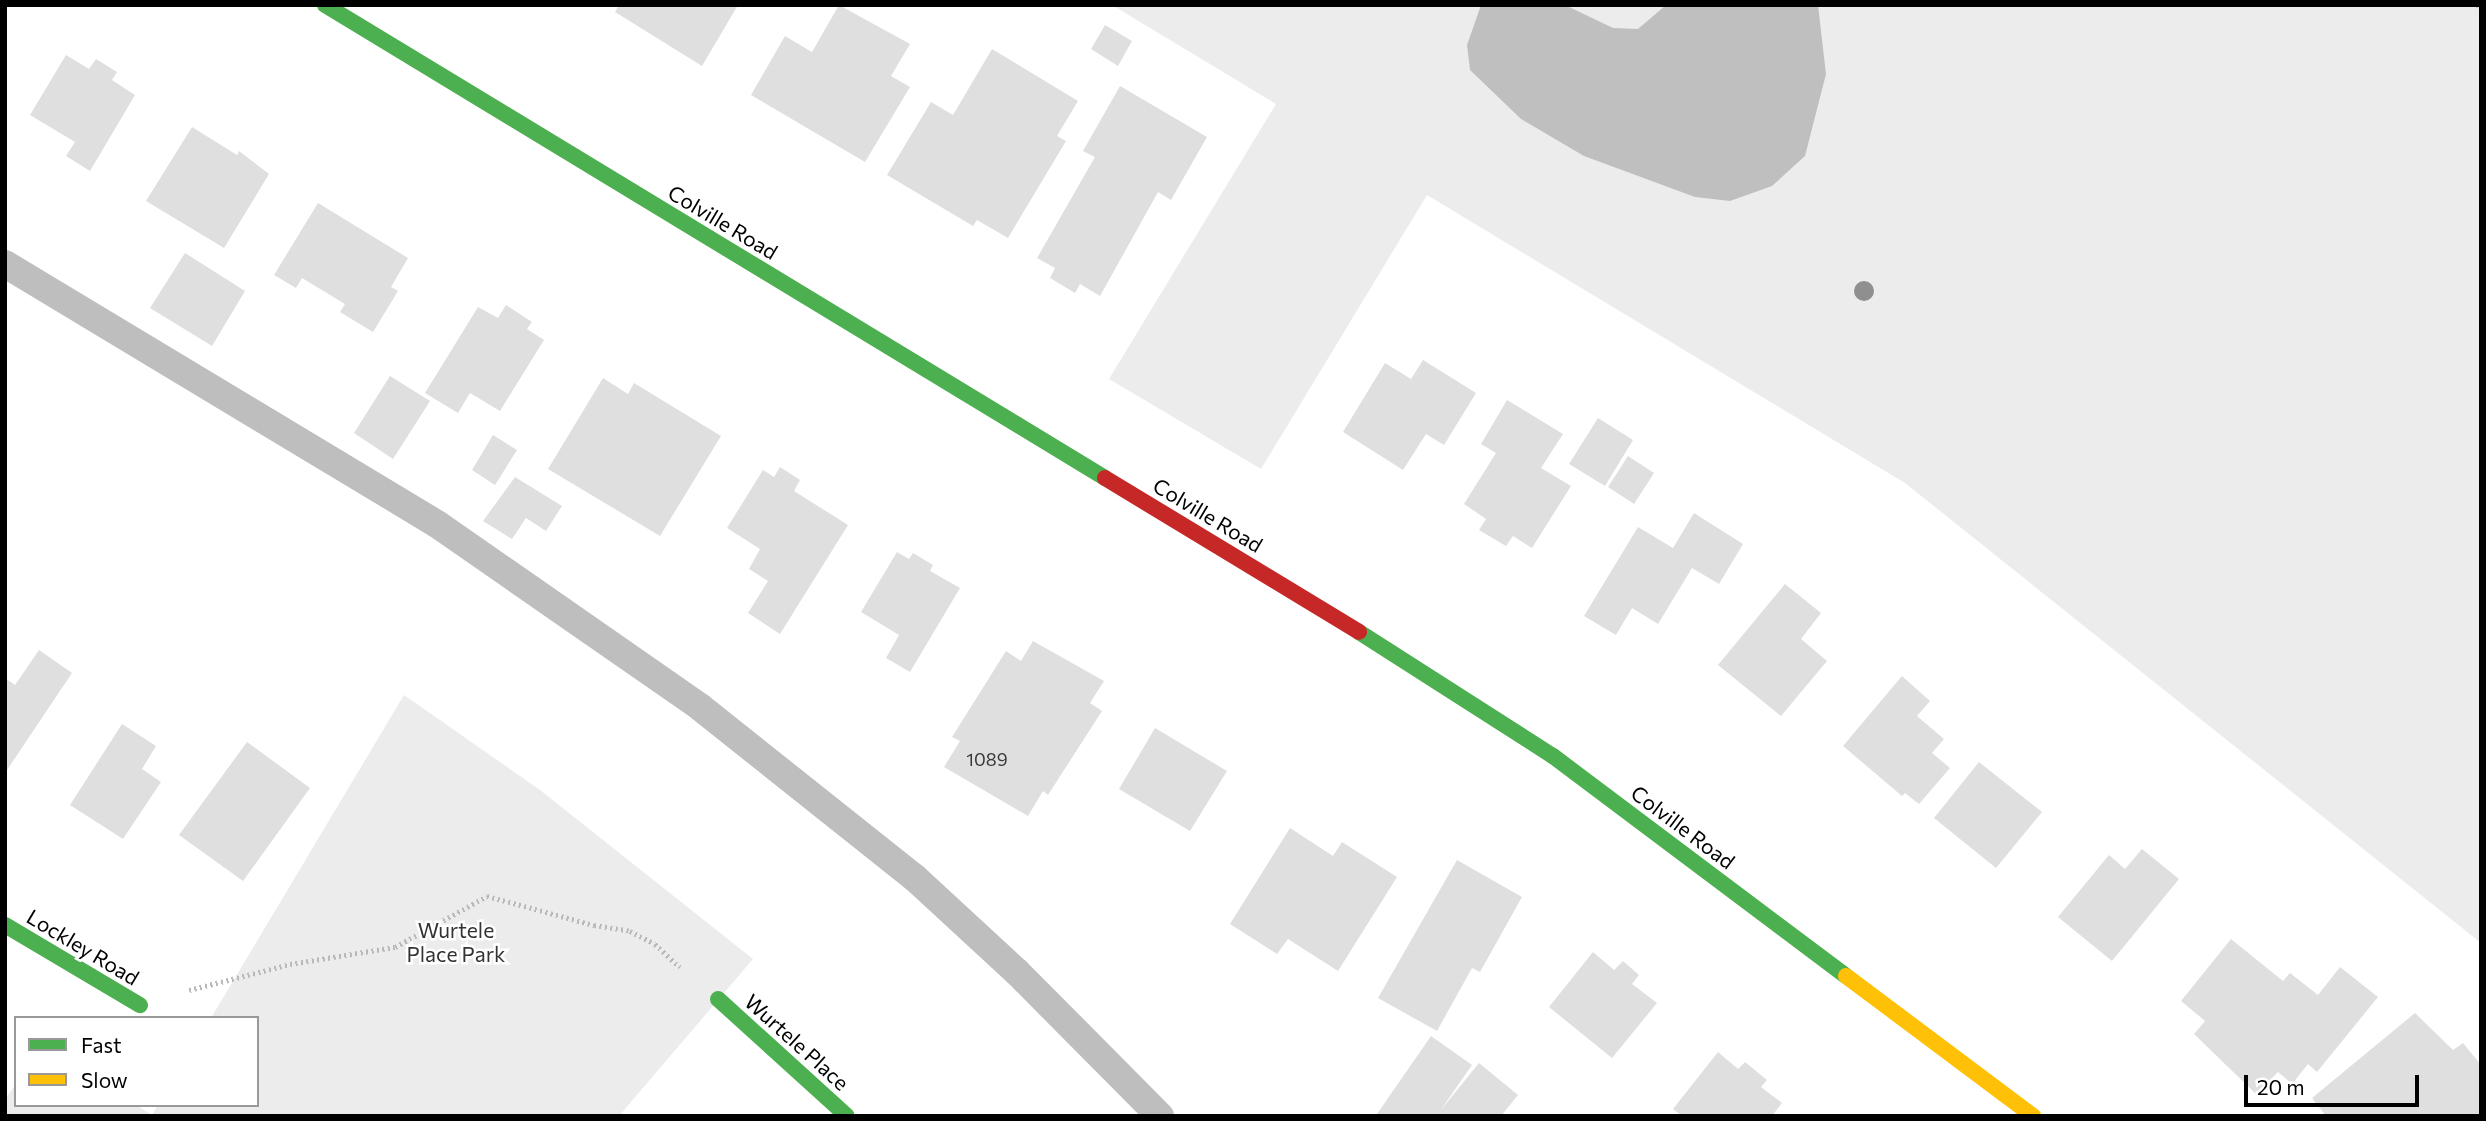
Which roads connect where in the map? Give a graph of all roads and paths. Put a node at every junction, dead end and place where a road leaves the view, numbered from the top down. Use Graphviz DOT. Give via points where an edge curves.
graph roads {
  1 [pos="325,5"];
  2 [pos="5,264"];
  3 [pos="5,925"];
  4 [pos="718,999"];
  5 [pos="140,1005"];
  6 [pos="847,1116"];
  7 [pos="1160,1116"];
  8 [pos="2032,1116"];
  1 -- 8 [label="street, Colville Road" via="1439,680 1564,764"];
  2 -- 7 [label="lane" via="437,524 700,707 915,878 1067,1020"];
  3 -- 5 [label="street, Lockley Road"];
  4 -- 5 [label="path" via="655,944 630,930 487,896 395,947 290,964"];
  4 -- 6 [label="street, Wurtele Place"];
}
